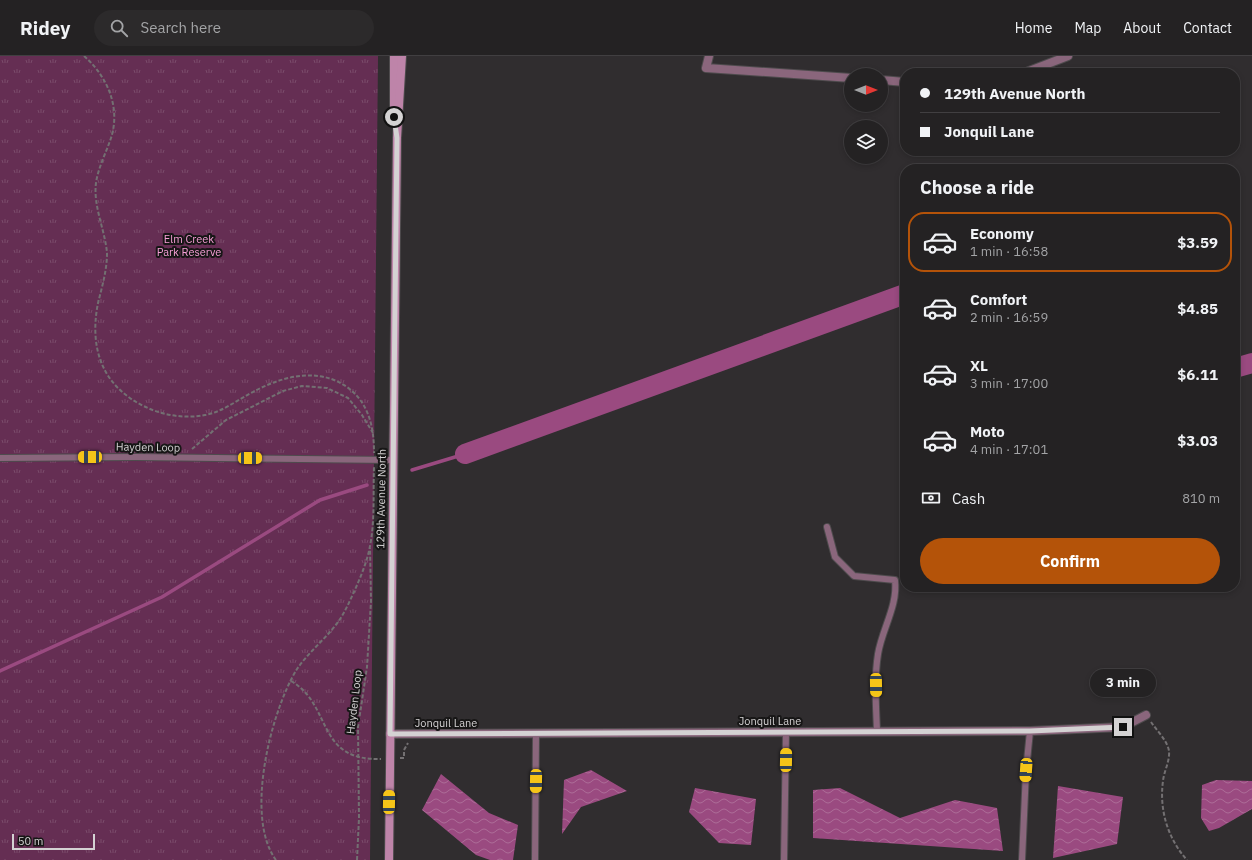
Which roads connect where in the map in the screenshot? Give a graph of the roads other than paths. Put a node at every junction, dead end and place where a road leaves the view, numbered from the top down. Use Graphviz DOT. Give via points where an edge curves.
graph roads {
  1 [pos="394,56"];
  2 [pos="402,56"];
  3 [pos="709,56"];
  4 [pos="1068,56"];
  5 [pos="1037,68"];
  6 [pos="844,78"];
  7 [pos="888,81"];
  8 [pos="900,82"];
  9 [pos="397,138"];
  10 [pos="0,458"];
  11 [pos="393,460"];
  12 [pos="827,527"];
  13 [pos="1146,715"];
  14 [pos="877,731"];
  15 [pos="1030,731"];
  16 [pos="786,732"];
  17 [pos="536,733"];
  18 [pos="390,734"];
  19 [pos="388,860"];
  20 [pos="535,860"];
  21 [pos="784,860"];
  22 [pos="1022,860"];
  1 -- 9 [label="main road, 129th Avenue North" via="394,117"];
  2 -- 9 [label="main road, 129th Avenue North"];
  3 -- 6 [label="street" via="706,68"];
  4 -- 5 [label="street"];
  7 -- 8 [label="street"];
  9 -- 11 [label="main road, 129th Avenue North"];
  10 -- 11 [label="lane"];
  11 -- 18 [label="main road, 129th Avenue North"];
  12 -- 14 [label="lane" via="835,557 854,576 895,580 896,592 878,654"];
  13 -- 15 [label="street, Jonquil Lane" via="1123,727"];
  14 -- 15 [label="street, Jonquil Lane"];
  14 -- 16 [label="street, Jonquil Lane"];
  15 -- 22 [label="lane"];
  16 -- 17 [label="street, Jonquil Lane"];
  16 -- 21 [label="lane"];
  17 -- 18 [label="street, Jonquil Lane"];
  17 -- 20 [label="lane"];
  18 -- 19 [label="main road, 129th Avenue North"];
}
